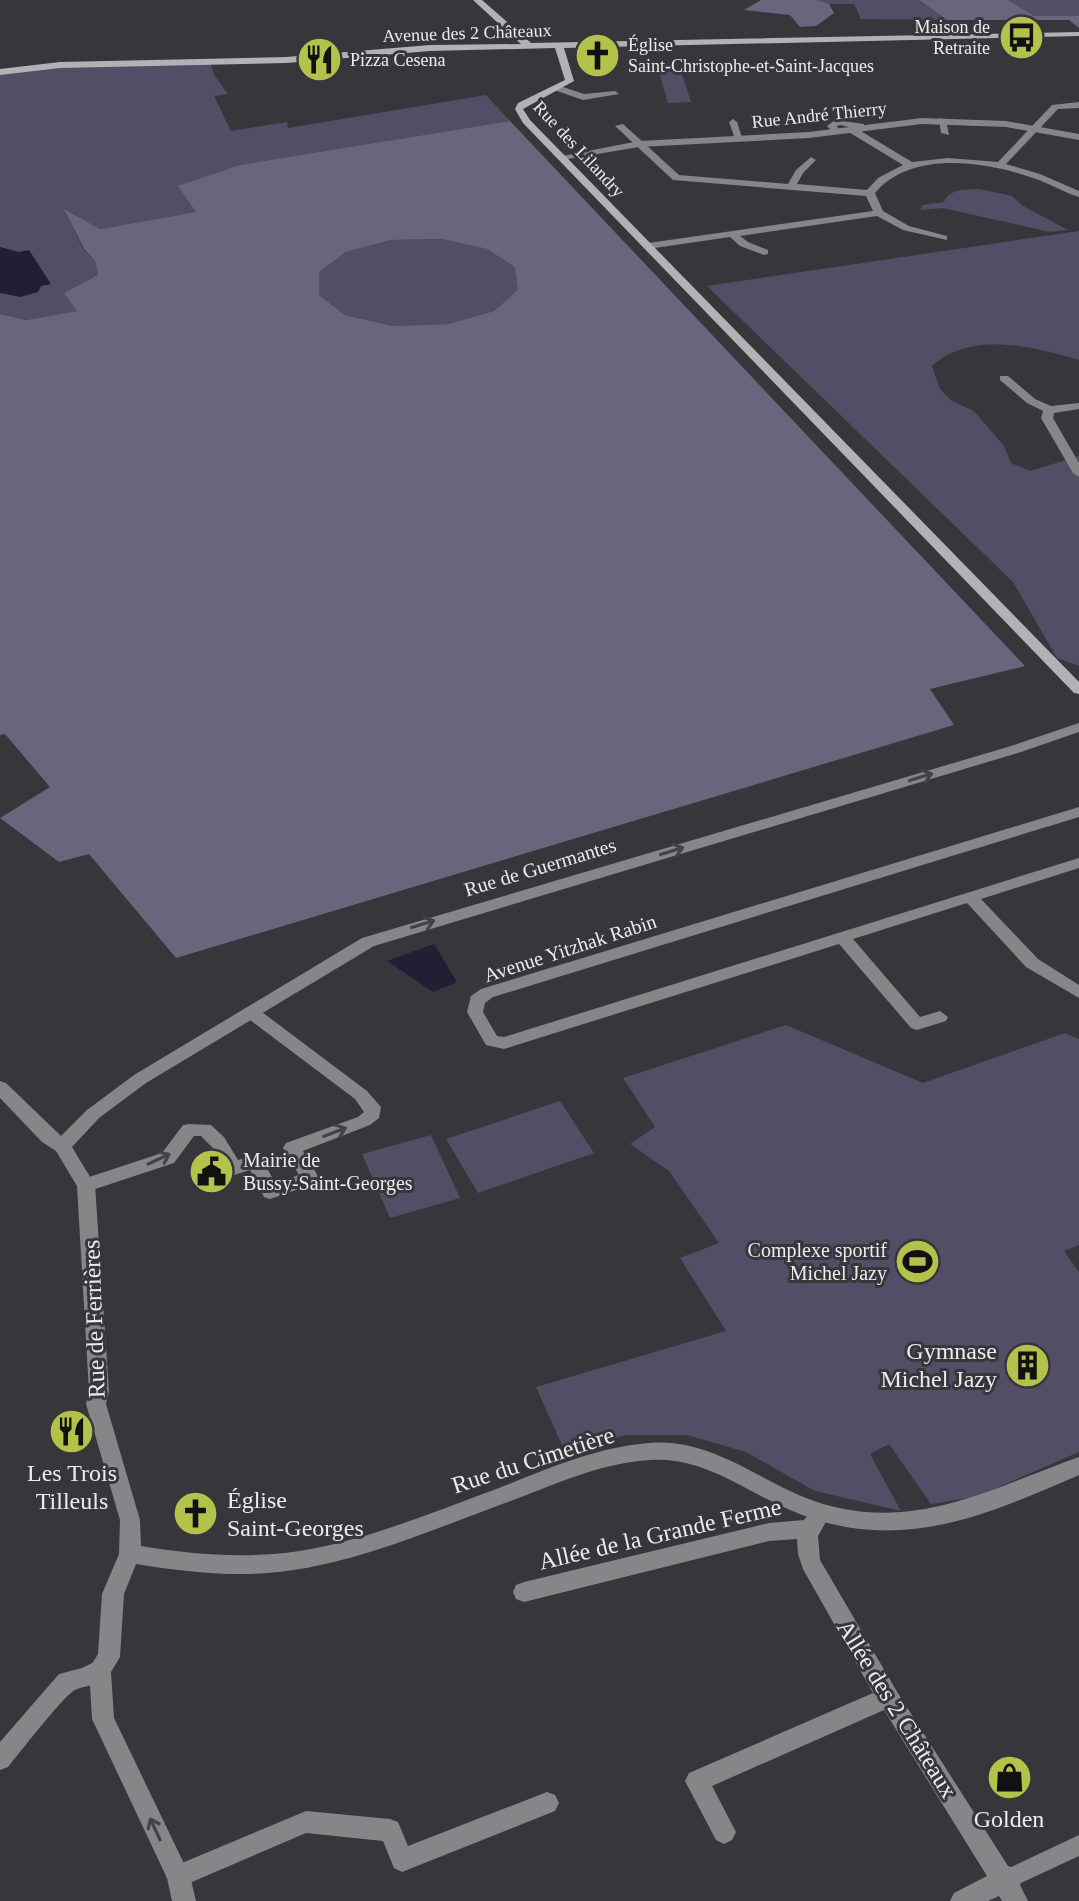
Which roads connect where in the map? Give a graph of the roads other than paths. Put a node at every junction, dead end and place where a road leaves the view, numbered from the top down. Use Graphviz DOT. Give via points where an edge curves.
graph roads {
  1 [pos="477,0"];
  2 [pos="1079,34"];
  3 [pos="528,45"];
  4 [pos="559,46"];
  5 [pos="0,72"];
  6 [pos="557,88"];
  7 [pos="615,94"];
  8 [pos="1079,105"];
  9 [pos="824,114"];
  10 [pos="942,120"];
  11 [pos="733,122"];
  12 [pos="620,126"];
  13 [pos="838,127"];
  14 [pos="862,127"];
  15 [pos="850,129"];
  16 [pos="1035,129"];
  17 [pos="946,133"];
  18 [pos="1079,137"];
  19 [pos="740,139"];
  20 [pos="639,144"];
  21 [pos="562,157"];
  22 [pos="811,160"];
  23 [pos="1000,165"];
  24 [pos="912,166"];
  25 [pos="791,187"];
  26 [pos="870,193"];
  27 [pos="1079,194"];
  28 [pos="879,213"];
  29 [pos="732,234"];
  30 [pos="943,238"];
  31 [pos="648,246"];
  32 [pos="764,252"];
  33 [pos="1004,378"];
  34 [pos="1079,406"];
  35 [pos="1049,410"];
  36 [pos="1079,473"];
  37 [pos="1079,690"];
  38 [pos="1079,727"];
  39 [pos="1079,812"];
  40 [pos="1079,863"];
  41 [pos="970,897"];
  42 [pos="842,937"];
  43 [pos="1079,992"];
  44 [pos="252,1013"];
  45 [pos="940,1017"];
  46 [pos="0,1087"];
  47 [pos="62,1146"];
  48 [pos="86,1185"];
  49 [pos="1079,1466"];
  50 [pos="815,1521"];
  51 [pos="130,1554"];
  52 [pos="524,1592"];
  53 [pos="100,1669"];
  54 [pos="888,1697"];
  55 [pos="0,1759"];
  56 [pos="547,1803"];
  57 [pos="724,1832"];
  58 [pos="1079,1845"];
  59 [pos="178,1876"];
  60 [pos="1010,1886"];
  61 [pos="184,1901"];
  62 [pos="962,1901"];
  1 -- 3 [label="main road"];
  2 -- 4 [label="main road, Avenue des 2 Châteaux"];
  3 -- 4 [label="main road, Avenue des 2 Châteaux"];
  3 -- 5 [label="main road, Avenue des 2 Châteaux"];
  4 -- 6 [label="main road, Rue des Lilandry" via="570,81"];
  6 -- 7 [label="street" via="583,97"];
  6 -- 21 [label="main road, Rue des Lilandry" via="519,109"];
  8 -- 16 [label="street" via="1055,107"];
  9 -- 13 [label="street"];
  10 -- 14 [label="street, Rue André Thierry"];
  10 -- 16 [label="street, Rue André Thierry"];
  10 -- 17 [label="street"];
  11 -- 19 [label="street"];
  12 -- 20 [label="street"];
  13 -- 14 [label="street" via="850,122"];
  13 -- 15 [label="street, Rue André Thierry"];
  13 -- 19 [label="street, Rue André Thierry"];
  14 -- 15 [label="street, Rue André Thierry"];
  15 -- 24 [label="street"];
  16 -- 18 [label="street, Rue André Thierry"];
  16 -- 23 [label="street"];
  19 -- 20 [label="street, Rue André Thierry"];
  20 -- 21 [label="street, Rue André Thierry"];
  20 -- 25 [label="street" via="687,191 735,184"];
  21 -- 31 [label="main road, Rue des Lilandry"];
  22 -- 25 [label="street"];
  23 -- 24 [label="street"];
  23 -- 27 [label="street"];
  24 -- 26 [label="street" via="882,178"];
  25 -- 26 [label="street"];
  26 -- 28 [label="street"];
  28 -- 29 [label="street" via="823,221 825,227 814,231 781,227"];
  28 -- 30 [label="street" via="906,228"];
  29 -- 31 [label="street"];
  29 -- 32 [label="street"];
  31 -- 37 [label="main road, Rue des Lilandry"];
  33 -- 35 [label="street"];
  34 -- 35 [label="street"];
  35 -- 36 [label="street" via="1047,418"];
  44 -- 38 [label="street, Rue de Guermantes, one-way" via="350,952 393,933"];
  39 -- 42 [label="street, Avenue Yitzhak Rabin" via="487,993 477,1000 475,1012 492,1041 504,1043"];
  40 -- 41 [label="street, Avenue Yitzhak Rabin"];
  41 -- 42 [label="street, Avenue Yitzhak Rabin"];
  41 -- 43 [label="street" via="1032,963"];
  42 -- 45 [label="street" via="917,1024"];
  44 -- 47 [label="street, Rue de Guermantes" via="140,1079 93,1114"];
  48 -- 44 [label="street, one-way" via="168,1158 189,1130 205,1130 234,1168 255,1162 270,1192 310,1178 292,1148 373,1114 361,1095"];
  46 -- 47 [label="street, Rue de Ferrières"];
  47 -- 48 [label="street, Rue de Ferrières"];
  48 -- 51 [label="street, Rue de Ferrières" via="96,1404 130,1520"];
  49 -- 50 [label="street, Rue du Cimetière" via="947,1517 892,1525"];
  50 -- 51 [label="street, Rue du Cimetière" via="701,1457 653,1451 602,1459 336,1552 259,1564"];
  50 -- 52 [label="street, Allée de la Grande Ferme"];
  50 -- 54 [label="street, Allée des 2 Châteaux" via="805,1545 810,1562"];
  51 -- 53 [label="street, Rue de Ferrières" via="113,1594 109,1657"];
  53 -- 55 [label="street" via="67,1681"];
  59 -- 53 [label="street, Rue de Ferrières, one-way" via="103,1719"];
  54 -- 57 [label="street" via="697,1781"];
  54 -- 60 [label="street, Allée des 2 Châteaux"];
  56 -- 59 [label="street" via="402,1860 390,1830 306,1822"];
  58 -- 60 [label="street"];
  59 -- 61 [label="street, Rue de Ferrières"];
  60 -- 62 [label="street"];
}
